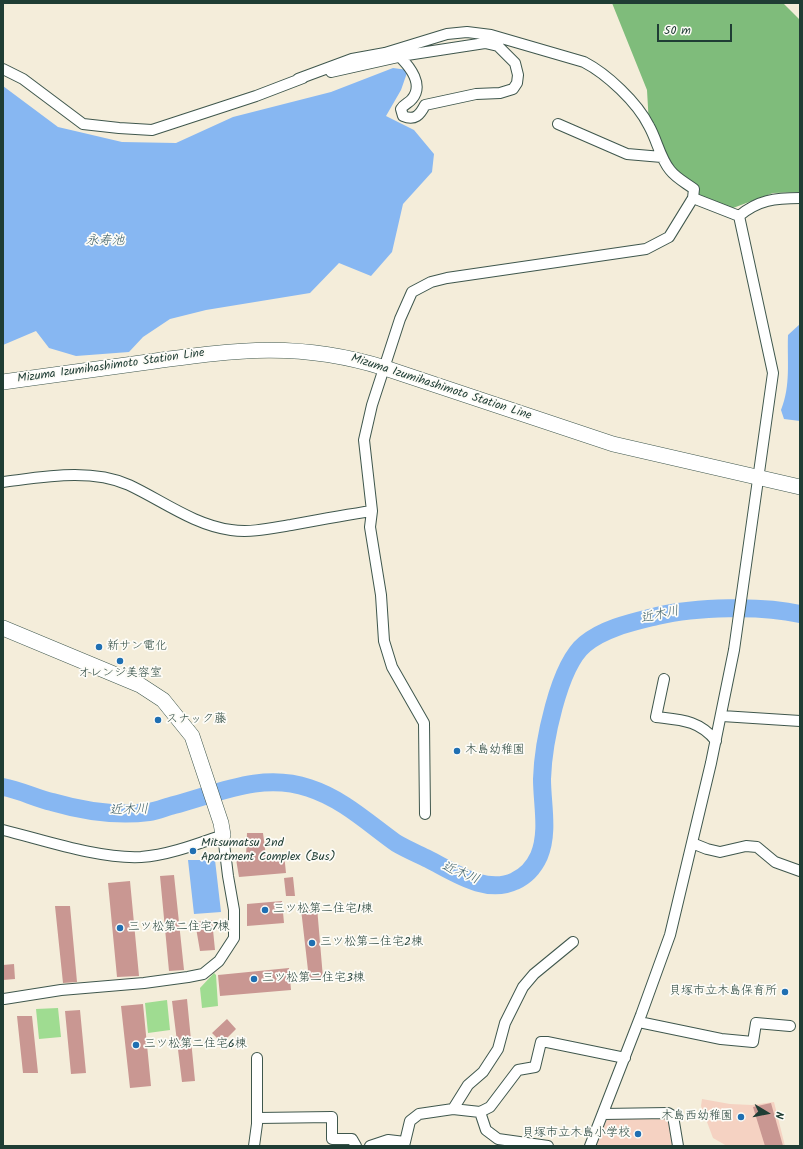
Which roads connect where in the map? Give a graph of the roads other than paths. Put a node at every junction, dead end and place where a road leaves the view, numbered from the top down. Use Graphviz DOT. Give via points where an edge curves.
graph roads {
  1 [pos="400,57"];
  2 [pos="3,69"];
  3 [pos="298,79"];
  4 [pos="416,93"];
  5 [pos="425,105"];
  6 [pos="558,124"];
  7 [pos="662,156"];
  8 [pos="693,198"];
  9 [pos="800,198"];
  10 [pos="739,216"];
  11 [pos="385,368"];
  12 [pos="3,382"];
  13 [pos="758,477"];
  14 [pos="3,482"];
  15 [pos="800,487"];
  16 [pos="372,510"];
  17 [pos="3,628"];
  18 [pos="664,679"];
  19 [pos="722,716"];
  20 [pos="800,721"];
  21 [pos="716,741"];
  22 [pos="425,814"];
  23 [pos="222,829"];
  24 [pos="3,830"];
  25 [pos="692,843"];
  26 [pos="800,871"];
  27 [pos="573,942"];
  28 [pos="4,999"];
  29 [pos="639,1022"];
  30 [pos="790,1026"];
  31 [pos="257,1058"];
  32 [pos="625,1058"];
  33 [pos="454,1109"];
  34 [pos="480,1112"];
  35 [pos="603,1114"];
  36 [pos="258,1118"];
  37 [pos="405,1144"];
  38 [pos="254,1146"];
  39 [pos="356,1146"];
  40 [pos="370,1146"];
  41 [pos="548,1146"];
  42 [pos="590,1146"];
  43 [pos="678,1146"];
  1 -- 3 [label="street"];
  1 -- 4 [label="street" via="410,67 416,80"];
  1 -- 5 [label="street" via="485,43 498,46 515,63 518,75 513,89"];
  2 -- 3 [label="street" via="23,79 83,124 152,130 256,96"];
  3 -- 7 [label="street" via="352,59 385,53 447,34 467,32 491,35 584,62 595,68 639,109"];
  4 -- 5 [label="street"];
  4 -- 5 [label="street" via="401,109 403,116 416,118"];
  6 -- 7 [label="street" via="628,154"];
  7 -- 8 [label="street" via="670,171 694,188"];
  8 -- 10 [label="street"];
  8 -- 11 [label="street" via="669,237 646,249 447,278 431,282 412,292 400,319"];
  9 -- 10 [label="street" via="775,198 750,208"];
  10 -- 13 [label="street" via="773,373"];
  11 -- 12 [label="main road, Mizuma Izumihashimoto Station Line" via="321,352 245,350"];
  11 -- 13 [label="main road, Mizuma Izumihashimoto Station Line" via="613,444"];
  11 -- 16 [label="street" via="372,405 364,440"];
  13 -- 15 [label="main road, Mizuma Izumihashimoto Station Line"];
  13 -- 19 [label="street" via="734,650"];
  14 -- 16 [label="street" via="73,475 110,480 128,485 206,525 232,531 252,531"];
  16 -- 22 [label="street" via="370,527 381,595 384,640 392,667 424,722"];
  17 -- 23 [label="main road" via="140,685 163,700 192,736"];
  18 -- 21 [label="street" via="656,717 697,724"];
  19 -- 20 [label="street"];
  19 -- 21 [label="street"];
  21 -- 25 [label="street"];
  23 -- 24 [label="street" via="168,853 141,857 102,854"];
  23 -- 28 [label="street" via="234,910 234,938 219,961 203,974 188,978 62,990"];
  25 -- 26 [label="street" via="720,852 746,846 757,847 775,862"];
  25 -- 29 [label="street" via="670,935"];
  27 -- 33 [label="street" via="534,974 523,987 505,1023 498,1049 483,1072 468,1085"];
  29 -- 30 [label="street" via="721,1039 753,1042 756,1023"];
  29 -- 32 [label="street"];
  31 -- 36 [label="street"];
  32 -- 34 [label="street" via="541,1042 535,1067 518,1070 490,1107"];
  32 -- 35 [label="street"];
  33 -- 34 [label="street"];
  33 -- 37 [label="street" via="419,1114 410,1121"];
  34 -- 41 [label="street" via="486,1130 498,1139"];
  35 -- 42 [label="street"];
  35 -- 43 [label="street" via="668,1113 673,1116"];
  36 -- 38 [label="street"];
  36 -- 39 [label="street" via="332,1117 332,1139 352,1138"];
  37 -- 40 [label="street" via="388,1140"];
}
